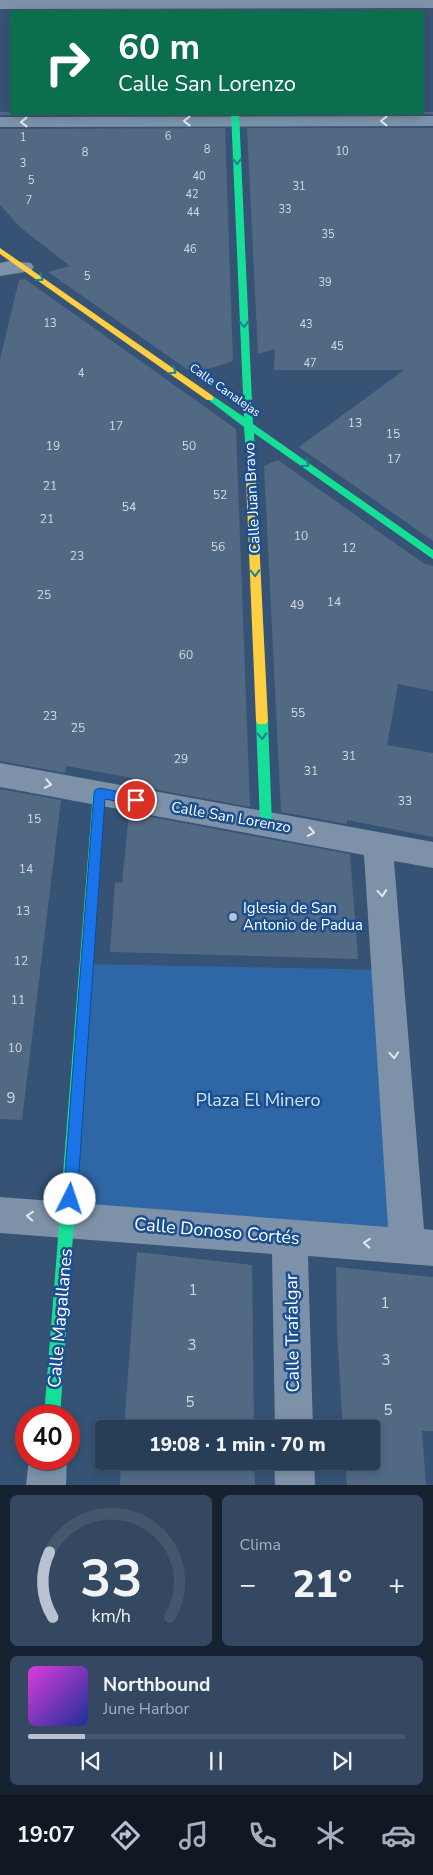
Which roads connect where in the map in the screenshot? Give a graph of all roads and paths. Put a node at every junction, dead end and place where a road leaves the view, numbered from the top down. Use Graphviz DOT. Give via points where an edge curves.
graph roads {
  1 [pos="433,3"];
  2 [pos="0,4"];
  3 [pos="230,5"];
  4 [pos="235,117"];
  5 [pos="0,122"];
  6 [pos="431,122"];
  7 [pos="433,139"];
  8 [pos="0,250"];
  9 [pos="24,267"];
  10 [pos="0,270"];
  11 [pos="248,423"];
  12 [pos="433,555"];
  13 [pos="0,775"];
  14 [pos="100,793"];
  15 [pos="266,824"];
  16 [pos="378,845"];
  17 [pos="433,855"];
  18 [pos="0,1215"];
  19 [pos="68,1219"];
  20 [pos="290,1237"];
  21 [pos="420,1247"];
  22 [pos="53,1405"];
  23 [pos="294,1420"];
  24 [pos="47,1470"];
  25 [pos="294,1470"];
  26 [pos="46,1485"];
  27 [pos="295,1485"];
  1 -- 3 [label="street"];
  2 -- 3 [label="street"];
  4 -- 5 [label="street, one-way"];
  6 -- 4 [label="street, one-way"];
  4 -- 11 [label="street, Calle Juan Bravo, one-way"];
  6 -- 7 [label="street"];
  8 -- 9 [label="street, Calle Canalejas"];
  9 -- 10 [label="street"];
  9 -- 11 [label="street, Calle Canalejas, one-way"];
  11 -- 12 [label="street, Calle Canalejas, one-way"];
  11 -- 15 [label="street, Calle Juan Bravo, one-way"];
  13 -- 14 [label="street, Calle San Lorenzo, one-way"];
  14 -- 15 [label="street, Calle San Lorenzo"];
  14 -- 19 [label="street"];
  15 -- 16 [label="street, Calle San Lorenzo, one-way"];
  16 -- 17 [label="street, Calle San Lorenzo"];
  16 -- 21 [label="street, one-way"];
  19 -- 18 [label="street, Calle Donoso Cortés, one-way"];
  19 -- 20 [label="street, Calle Donoso Cortés"];
  19 -- 22 [label="street, Calle Magallanes"];
  21 -- 20 [label="street, Calle Donoso Cortés, one-way"];
  20 -- 23 [label="street, Calle Trafalgar"];
  24 -- 26 [label="street"];
  25 -- 27 [label="street"];
}
